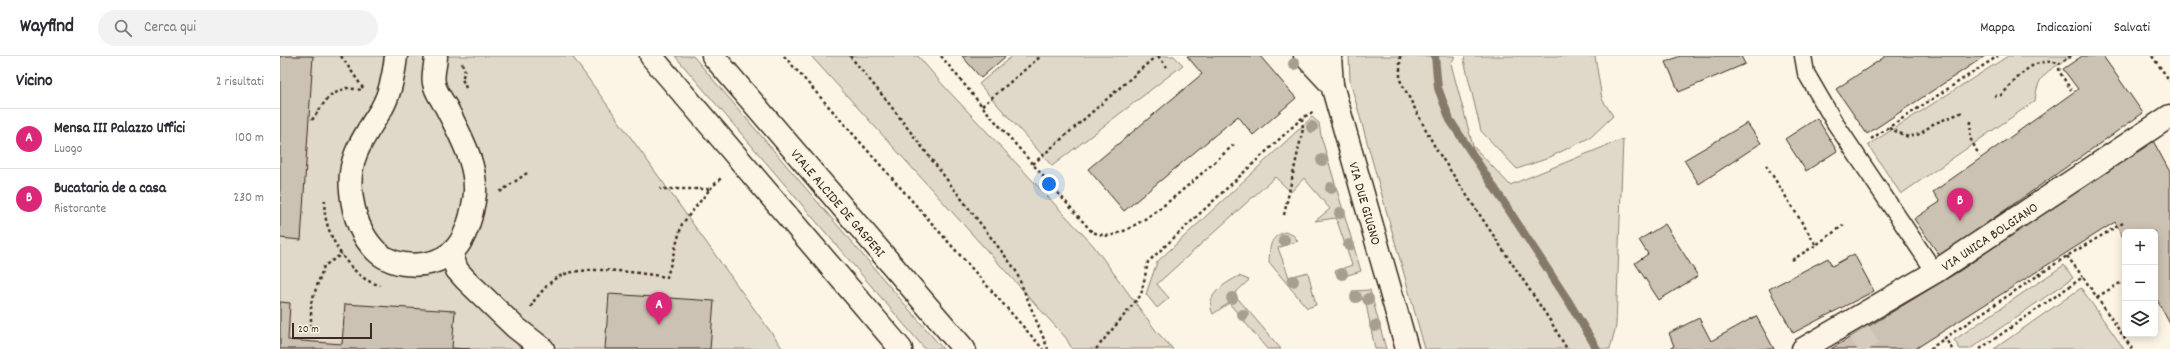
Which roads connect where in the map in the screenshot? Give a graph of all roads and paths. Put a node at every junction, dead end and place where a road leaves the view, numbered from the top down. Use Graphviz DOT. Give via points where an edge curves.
graph roads {
  1 [pos="341,56"];
  2 [pos="396,56"];
  3 [pos="436,56"];
  4 [pos="651,56"];
  5 [pos="712,56"];
  6 [pos="784,56"];
  7 [pos="850,56"];
  8 [pos="941,56"];
  9 [pos="1041,56"];
  10 [pos="1157,56"];
  11 [pos="1305,56"];
  12 [pos="1330,56"];
  13 [pos="1400,56"];
  14 [pos="1803,56"];
  15 [pos="1998,56"];
  16 [pos="2071,56"];
  17 [pos="2152,56"];
  18 [pos="2037,58"];
  19 [pos="461,61"];
  20 [pos="2060,63"];
  21 [pos="2025,65"];
  22 [pos="1167,66"];
  23 [pos="2170,81"];
  24 [pos="1332,85"];
  25 [pos="2071,90"];
  26 [pos="468,93"];
  27 [pos="1994,96"];
  28 [pos="982,106"];
  29 [pos="1320,109"];
  30 [pos="1963,112"];
  31 [pos="2170,116"];
  32 [pos="1302,118"];
  33 [pos="312,120"];
  34 [pos="1971,121"];
  35 [pos="1889,128"];
  36 [pos="1236,142"];
  37 [pos="1853,150"];
  38 [pos="1979,155"];
  39 [pos="1033,164"];
  40 [pos="1766,165"];
  41 [pos="527,173"];
  42 [pos="660,189"];
  43 [pos="326,195"];
  44 [pos="495,195"];
  45 [pos="1284,214"];
  46 [pos="2123,223"];
  47 [pos="1844,225"];
  48 [pos="1816,245"];
  49 [pos="451,252"];
  50 [pos="342,254"];
  51 [pos="2067,256"];
  52 [pos="1792,260"];
  53 [pos="1935,272"];
  54 [pos="2083,277"];
  55 [pos="2122,282"];
  56 [pos="386,286"];
  57 [pos="2096,297"];
  58 [pos="311,327"];
  59 [pos="525,335"];
  60 [pos="1945,338"];
  61 [pos="543,349"];
  62 [pos="901,349"];
  63 [pos="964,349"];
  64 [pos="1043,349"];
  65 [pos="1048,349"];
  66 [pos="1096,349"];
  67 [pos="1407,349"];
  68 [pos="1566,349"];
  69 [pos="1803,349"];
  70 [pos="1930,349"];
  71 [pos="1952,349"];
  72 [pos="1980,349"];
  73 [pos="2132,349"];
  1 -- 33 [label="path" via="365,90 346,88 328,96"];
  2 -- 49 [label="street" via="393,81 383,107 364,134 352,163 351,189 354,213 363,234 377,251 391,259 410,266 432,262"];
  3 -- 49 [label="street" via="433,83 465,146 475,175 475,200 468,224 462,240"];
  4 -- 62 [label="street"];
  5 -- 63 [label="street, VIALE ALCIDE DE GASPERI"];
  6 -- 64 [label="path"];
  7 -- 65 [label="path" via="887,100 1015,269"];
  8 -- 28 [label="path"];
  9 -- 28 [label="path"];
  10 -- 22 [label="path"];
  10 -- 39 [label="path"];
  11 -- 24 [label="street"];
  12 -- 24 [label="street, VIA DUE GIUGNO"];
  13 -- 68 [label="path" via="1400,80 1436,149 1552,322"];
  14 -- 37 [label="lane" via="1806,73"];
  15 -- 35 [label="path"];
  16 -- 20 [label="path"];
  17 -- 23 [label="path"];
  18 -- 20 [label="path"];
  19 -- 26 [label="path" via="465,71 462,79"];
  20 -- 25 [label="path" via="2059,72"];
  21 -- 27 [label="path" via="2007,90 2001,95"];
  24 -- 67 [label="street, VIA DUE GIUGNO"];
  28 -- 39 [label="path"];
  29 -- 32 [label="path"];
  30 -- 35 [label="path" via="1933,124 1920,134 1908,137"];
  31 -- 53 [label="street, VIA UNICA BOLGIANO"];
  32 -- 45 [label="path" via="1303,129"];
  32 -- 66 [label="path" via="1148,262 1141,295"];
  34 -- 38 [label="path" via="1970,138"];
  35 -- 37 [label="path"];
  36 -- 39 [label="path" via="1148,218 1112,235 1092,232"];
  37 -- 53 [label="lane"];
  40 -- 48 [label="path"];
  41 -- 44 [label="path"];
  42 -- 59 [label="path" via="710,190 682,224 667,277 626,271 589,270 559,276 533,302"];
  43 -- 50 [label="path" via="323,210 328,229"];
  46 -- 51 [label="path"];
  47 -- 48 [label="path"];
  48 -- 52 [label="path"];
  49 -- 59 [label="street" via="457,270 465,279 484,300"];
  50 -- 56 [label="path" via="361,275 376,284"];
  50 -- 58 [label="path" via="324,266 311,303"];
  51 -- 54 [label="path"];
  51 -- 60 [label="path"];
  53 -- 69 [label="street, VIA UNICA BOLGIANO" via="1855,326"];
  54 -- 57 [label="path"];
  54 -- 72 [label="path"];
  55 -- 57 [label="path"];
  57 -- 73 [label="path"];
  59 -- 61 [label="street"];
  60 -- 70 [label="path"];
  60 -- 71 [label="path"];
}
